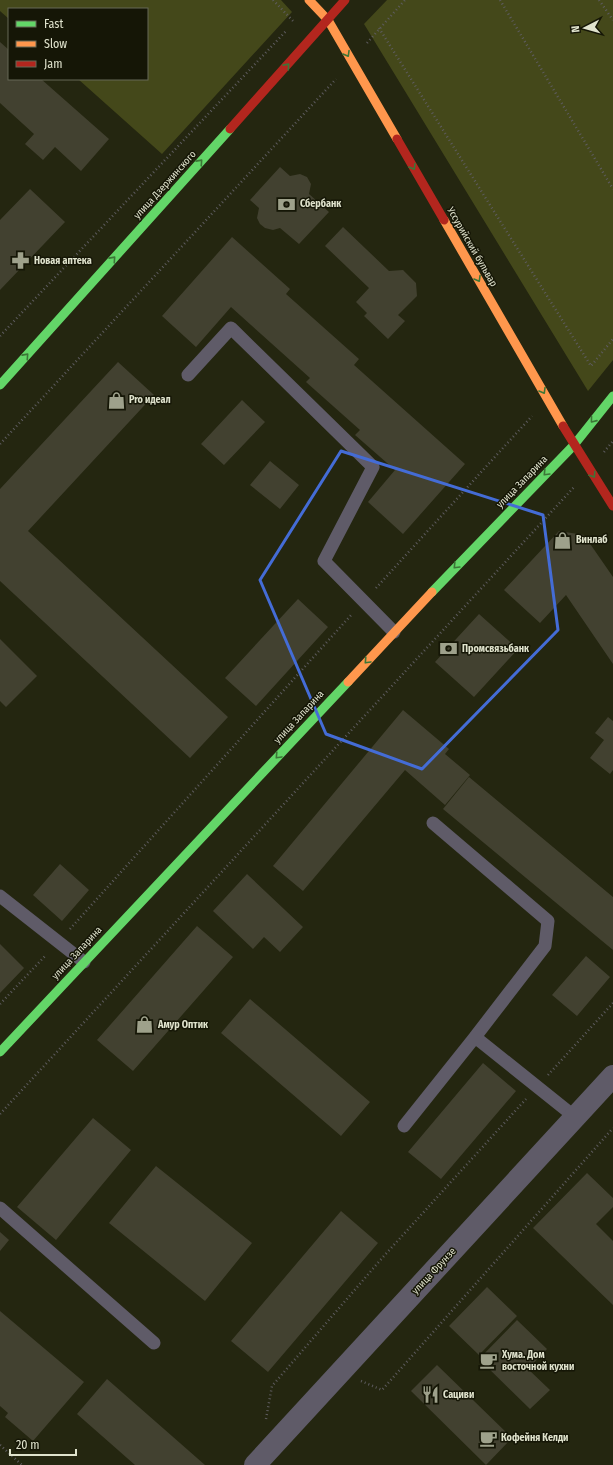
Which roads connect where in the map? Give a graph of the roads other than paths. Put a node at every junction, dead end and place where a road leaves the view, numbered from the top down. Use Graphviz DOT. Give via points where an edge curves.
graph roads {
  1 [pos="344,0"];
  2 [pos="310,1"];
  3 [pos="328,20"];
  4 [pos="188,375"];
  5 [pos="0,385"];
  6 [pos="613,396"];
  7 [pos="574,445"];
  8 [pos="613,506"];
  9 [pos="394,632"];
  10 [pos="433,823"];
  11 [pos="0,896"];
  12 [pos="84,962"];
  13 [pos="475,1037"];
  14 [pos="0,1052"];
  15 [pos="613,1076"];
  16 [pos="575,1117"];
  17 [pos="404,1126"];
  18 [pos="0,1208"];
  19 [pos="154,1343"];
  20 [pos="255,1465"];
  1 -- 3 [label="street, улица Дзержинского"];
  2 -- 3 [label="street, Уссурийский бульвар"];
  5 -- 3 [label="street, улица Дзержинского, one-way"];
  3 -- 7 [label="street, Уссурийский бульвар, one-way"];
  4 -- 9 [label="lane" via="231,328 373,467 324,561"];
  6 -- 7 [label="street, улица Запарина, one-way"];
  7 -- 8 [label="street, Уссурийский бульвар, one-way"];
  7 -- 9 [label="street, улица Запарина, one-way"];
  9 -- 12 [label="street, улица Запарина, one-way"];
  10 -- 13 [label="lane" via="548,921 545,946"];
  11 -- 12 [label="lane"];
  12 -- 14 [label="street, улица Запарина"];
  13 -- 16 [label="lane"];
  13 -- 17 [label="lane"];
  15 -- 16 [label="street, улица Фрунзе"];
  16 -- 20 [label="street, улица Фрунзе"];
  18 -- 19 [label="lane"];
}
